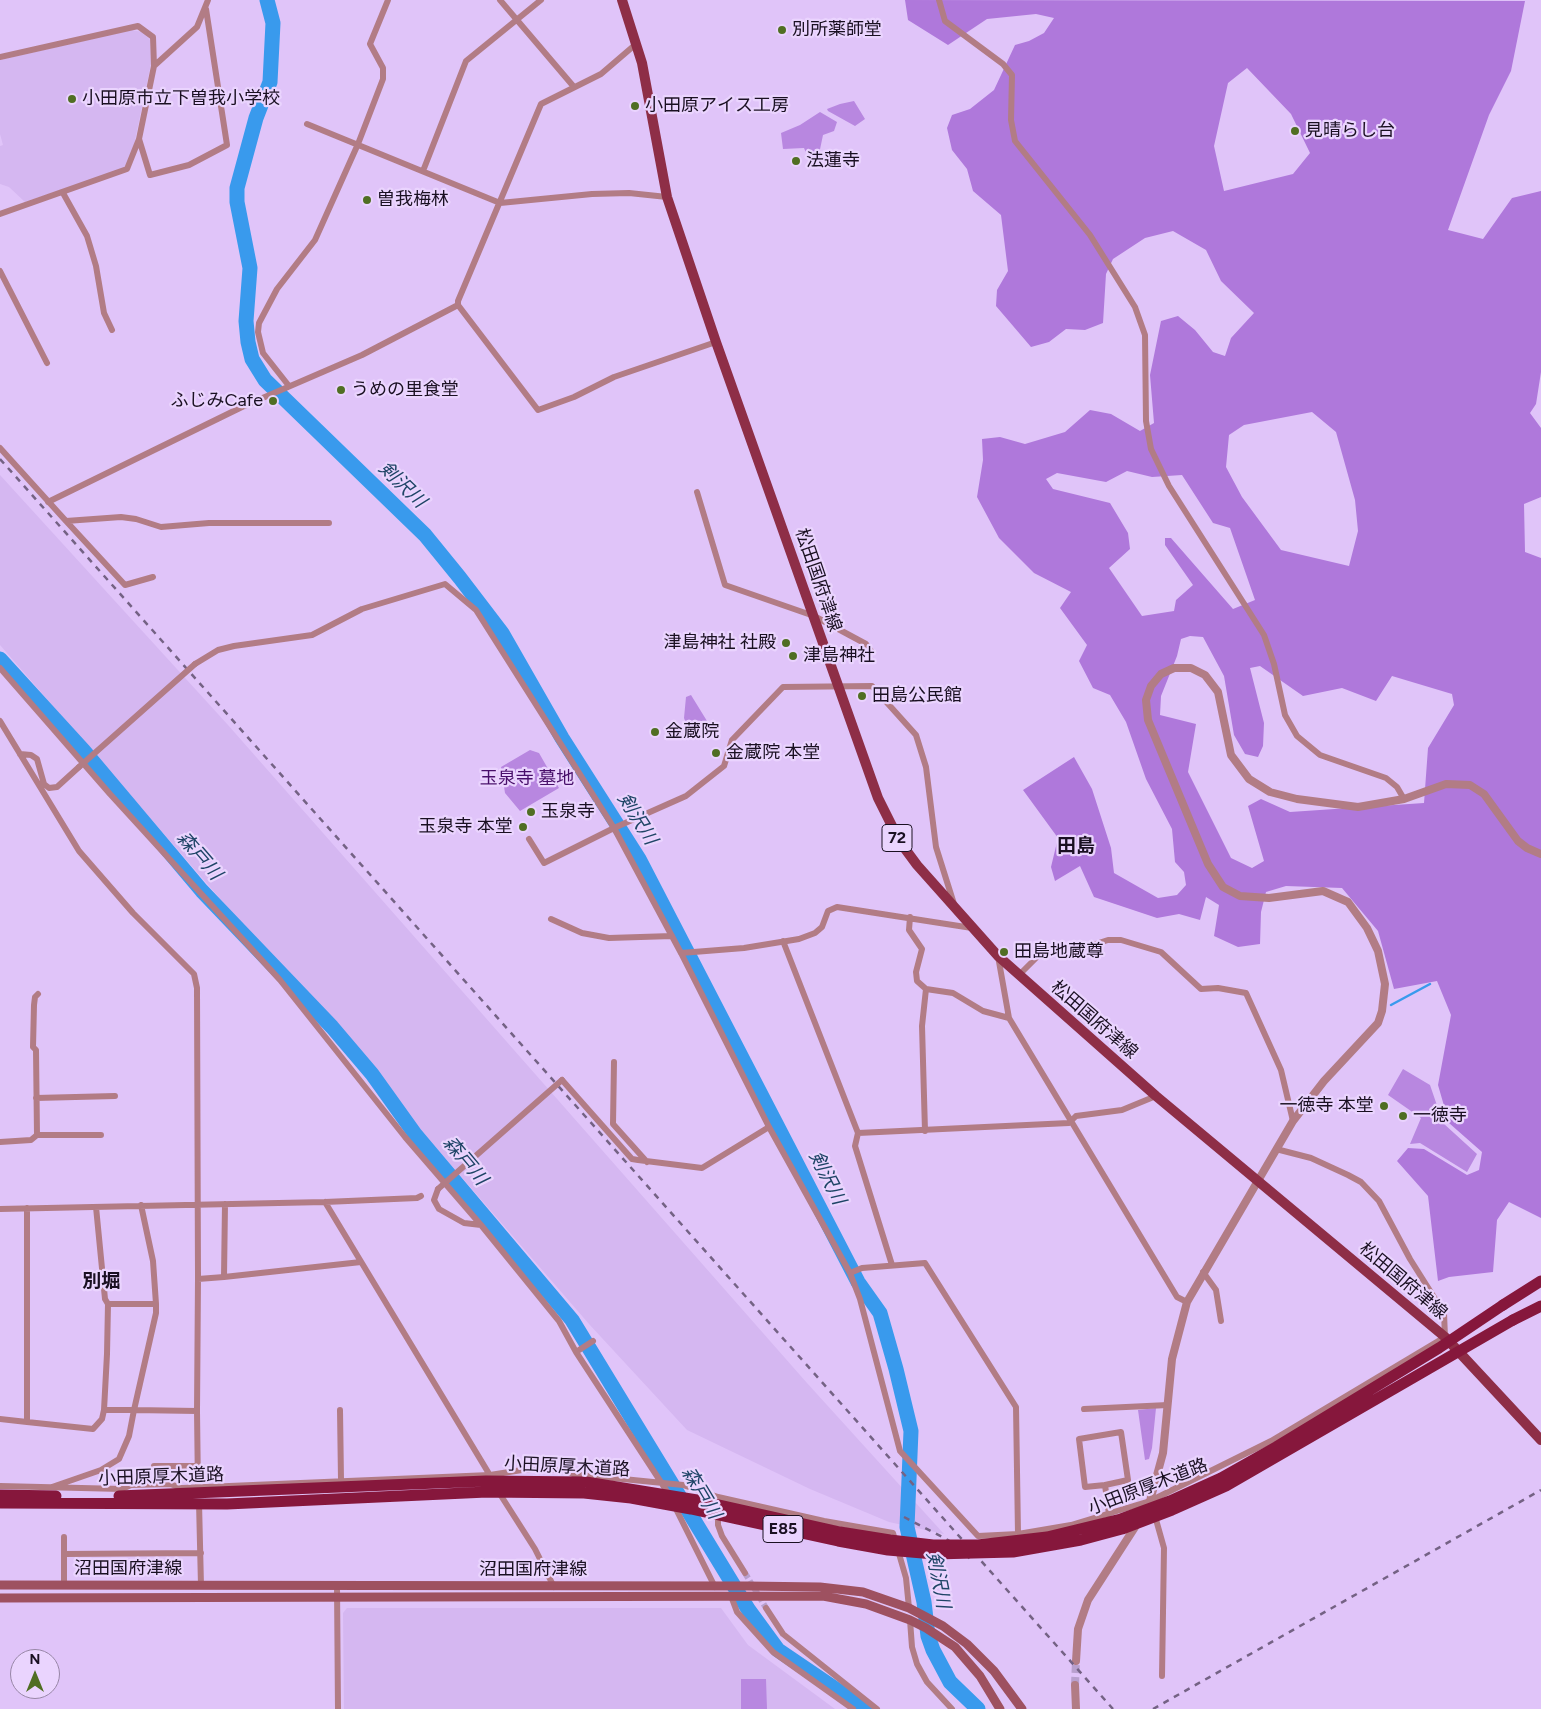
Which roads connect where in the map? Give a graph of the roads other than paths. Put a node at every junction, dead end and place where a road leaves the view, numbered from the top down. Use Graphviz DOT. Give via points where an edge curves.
graph roads {
  1 [pos="208,0"];
  2 [pos="388,0"];
  3 [pos="500,0"];
  4 [pos="542,0"];
  5 [pos="622,0"];
  6 [pos="939,0"];
  7 [pos="206,9"];
  8 [pos="518,20"];
  9 [pos="636,44"];
  10 [pos="0,57"];
  11 [pos="154,66"];
  12 [pos="574,87"];
  13 [pos="307,124"];
  14 [pos="139,139"];
  15 [pos="358,144"];
  16 [pos="423,172"];
  17 [pos="63,193"];
  18 [pos="667,197"];
  19 [pos="500,203"];
  20 [pos="0,214"];
  21 [pos="0,271"];
  22 [pos="458,305"];
  23 [pos="112,330"];
  24 [pos="716,342"];
  25 [pos="46,363"];
  26 [pos="286,387"];
  27 [pos="0,448"];
  28 [pos="697,492"];
  29 [pos="48,502"];
  30 [pos="66,521"];
  31 [pos="329,523"];
  32 [pos="153,577"];
  33 [pos="814,616"];
  34 [pos="871,651"];
  35 [pos="0,668"];
  36 [pos="839,687"];
  37 [pos="0,722"];
  38 [pos="20,754"];
  39 [pos="1404,799"];
  40 [pos="614,828"];
  41 [pos="529,838"];
  42 [pos="1541,854"];
  43 [pos="956,910"];
  44 [pos="910,917"];
  45 [pos="551,919"];
  46 [pos="973,928"];
  47 [pos="672,936"];
  48 [pos="783,941"];
  49 [pos="681,953"];
  50 [pos="998,956"];
  51 [pos="1019,975"];
  52 [pos="926,990"];
  53 [pos="38,994"];
  54 [pos="1009,1018"];
  55 [pos="614,1062"];
  56 [pos="114,1096"];
  57 [pos="1156,1096"];
  58 [pos="36,1098"];
  59 [pos="1072,1120"];
  60 [pos="1292,1121"];
  61 [pos="769,1127"];
  62 [pos="925,1131"];
  63 [pos="858,1133"];
  64 [pos="36,1135"];
  65 [pos="101,1135"];
  66 [pos="0,1142"];
  67 [pos="1276,1149"];
  68 [pos="647,1162"];
  69 [pos="1258,1181"];
  70 [pos="421,1196"];
  71 [pos="325,1202"];
  72 [pos="198,1204"];
  73 [pos="225,1204"];
  74 [pos="141,1205"];
  75 [pos="96,1207"];
  76 [pos="27,1208"];
  77 [pos="0,1209"];
  78 [pos="481,1226"];
  79 [pos="361,1262"];
  80 [pos="892,1265"];
  81 [pos="851,1272"];
  82 [pos="1203,1272"];
  83 [pos="224,1277"];
  84 [pos="198,1279"];
  85 [pos="1541,1281"];
  86 [pos="1187,1302"];
  87 [pos="108,1304"];
  88 [pos="156,1304"];
  89 [pos="1541,1306"];
  90 [pos="1221,1321"];
  91 [pos="1445,1337"];
  92 [pos="593,1341"];
  93 [pos="576,1352"];
  94 [pos="1168,1404"];
  95 [pos="1084,1409"];
  96 [pos="104,1410"];
  97 [pos="134,1410"];
  98 [pos="340,1410"];
  99 [pos="197,1411"];
  100 [pos="0,1419"];
  101 [pos="27,1422"];
  102 [pos="1541,1440"];
  103 [pos="154,1466"];
  104 [pos="198,1466"];
  105 [pos="490,1475"];
  106 [pos="341,1480"];
  107 [pos="663,1483"];
  108 [pos="1105,1485"];
  109 [pos="0,1486"];
  110 [pos="198,1487"];
  111 [pos="51,1488"];
  112 [pos="0,1495"];
  113 [pos="718,1497"];
  114 [pos="1150,1501"];
  115 [pos="0,1504"];
  116 [pos="1109,1514"];
  117 [pos="1018,1534"];
  118 [pos="64,1537"];
  119 [pos="201,1553"];
  120 [pos="64,1554"];
  121 [pos="745,1573"];
  122 [pos="0,1585"];
  123 [pos="64,1586"];
  124 [pos="201,1586"];
  125 [pos="337,1586"];
  126 [pos="554,1586"];
  127 [pos="716,1587"];
  128 [pos="728,1597"];
  129 [pos="0,1598"];
  130 [pos="337,1599"];
  131 [pos="766,1608"];
  132 [pos="909,1608"];
  133 [pos="910,1620"];
  134 [pos="1076,1661"];
  135 [pos="1162,1676"];
  136 [pos="1075,1685"];
  137 [pos="338,1709"];
  138 [pos="853,1709"];
  139 [pos="877,1709"];
  140 [pos="952,1709"];
  141 [pos="1000,1709"];
  142 [pos="1022,1709"];
  143 [pos="1076,1709"];
  1 -- 7 [label="street"];
  2 -- 15 [label="street" via="370,44 383,68 383,79"];
  3 -- 8 [label="street"];
  4 -- 8 [label="street"];
  5 -- 9 [label="main road, 松田国府津線 / 72"];
  6 -- 39 [label="street" via="945,21 1003,64 1012,75 1011,120 1015,141 1090,235 1135,307 1144,335 1146,421 1151,449 1169,486 1264,635 1285,715 1296,736 1320,755 1386,778"];
  7 -- 11 [label="street" via="196,27"];
  7 -- 14 [label="street" via="227,145 189,165 150,175"];
  8 -- 12 [label="street"];
  8 -- 16 [label="street" via="466,61"];
  9 -- 12 [label="street" via="601,74"];
  9 -- 18 [label="main road, 松田国府津線 / 72"];
  10 -- 11 [label="street" via="138,26 153,37"];
  11 -- 14 [label="street"];
  12 -- 19 [label="street" via="542,104"];
  13 -- 15 [label="street"];
  14 -- 17 [label="street" via="127,169"];
  15 -- 16 [label="street"];
  15 -- 26 [label="street" via="315,240 277,289 258,323 263,352"];
  16 -- 19 [label="street"];
  17 -- 20 [label="street"];
  17 -- 23 [label="street" via="87,236 104,314"];
  18 -- 19 [label="street" via="630,193 592,194"];
  18 -- 24 [label="main road, 松田国府津線 / 72"];
  19 -- 22 [label="street"];
  21 -- 25 [label="street"];
  22 -- 24 [label="street" via="538,410 614,377"];
  22 -- 26 [label="street" via="362,355"];
  24 -- 33 [label="main road, 松田国府津線 / 72"];
  26 -- 29 [label="street"];
  27 -- 29 [label="street"];
  28 -- 33 [label="street" via="725,585"];
  29 -- 30 [label="street"];
  30 -- 31 [label="street" via="121,518 161,527 208,523"];
  30 -- 32 [label="street" via="125,585"];
  33 -- 34 [label="street" via="866,644"];
  33 -- 36 [label="main road, 松田国府津線 / 72"];
  35 -- 78 [label="street" via="280,980 404,1137"];
  36 -- 40 [label="street" via="783,687 732,740 724,766 701,786"];
  36 -- 43 [label="main road, 松田国府津線 / 72" via="886,819 900,842"];
  36 -- 43 [label="street" via="872,686 916,735 926,767 936,847"];
  37 -- 38 [label="street"];
  38 -- 40 [label="street, bridge" via="37,759 44,784 49,788 58,787 195,664 218,650 312,636 362,609 445,584 476,610"];
  38 -- 72 [label="street" via="78,852 132,913 194,974"];
  39 -- 42 [label="street" via="1446,784 1470,785 1484,794 1518,841"];
  39 -- 60 [label="street" via="1358,807 1322,804 1270,792 1249,779 1228,747 1218,692 1205,675 1191,668 1174,668 1161,674 1150,686 1146,700 1148,720 1208,864 1223,888 1250,897 1323,892 1337,896 1348,902 1358,914 1378,951 1385,984 1378,1023"];
  40 -- 41 [label="street" via="544,863"];
  40 -- 47 [label="street"];
  43 -- 46 [label="main road, 松田国府津線 / 72"];
  44 -- 46 [label="street"];
  44 -- 48 [label="street" via="837,907 828,911 822,927 815,933"];
  44 -- 52 [label="street" via="909,930 922,949 917,981"];
  45 -- 47 [label="street" via="582,933 609,938"];
  46 -- 50 [label="main road, 松田国府津線 / 72"];
  47 -- 49 [label="street"];
  48 -- 49 [label="street"];
  48 -- 63 [label="street"];
  49 -- 61 [label="street"];
  50 -- 51 [label="main road, 松田国府津線 / 72"];
  50 -- 54 [label="street"];
  51 -- 57 [label="main road, 松田国府津線 / 72"];
  51 -- 60 [label="street" via="1040,954 1080,950 1108,940 1121,940 1161,952 1202,989 1246,993 1281,1070"];
  52 -- 54 [label="street" via="953,993 982,1011"];
  52 -- 62 [label="street" via="922,1026"];
  53 -- 58 [label="street" via="35,997 33,1047 36,1050"];
  54 -- 59 [label="street"];
  55 -- 68 [label="street" via="613,1124"];
  56 -- 58 [label="street"];
  57 -- 59 [label="street" via="1122,1110 1076,1116"];
  57 -- 69 [label="main road, 松田国府津線 / 72"];
  58 -- 64 [label="street"];
  59 -- 62 [label="street" via="1069,1123"];
  59 -- 86 [label="street" via="1177,1297"];
  60 -- 67 [label="street"];
  61 -- 68 [label="street" via="702,1168"];
  61 -- 81 [label="street"];
  62 -- 63 [label="street"];
  63 -- 80 [label="street" via="855,1146"];
  64 -- 65 [label="street"];
  64 -- 66 [label="street" via="30,1140"];
  67 -- 69 [label="street"];
  67 -- 91 [label="street" via="1311,1158 1361,1182 1378,1201 1444,1313"];
  68 -- 78 [label="street, bridge" via="632,1158 562,1080 438,1190 434,1200 442,1211 464,1223"];
  69 -- 82 [label="street"];
  69 -- 91 [label="main road, 松田国府津線 / 72"];
  70 -- 71 [label="street"];
  71 -- 73 [label="street"];
  71 -- 79 [label="street"];
  72 -- 73 [label="street"];
  72 -- 74 [label="street"];
  72 -- 84 [label="street"];
  73 -- 83 [label="street"];
  74 -- 75 [label="street"];
  74 -- 88 [label="street" via="153,1261"];
  75 -- 76 [label="street"];
  75 -- 87 [label="street"];
  76 -- 77 [label="street"];
  76 -- 101 [label="street"];
  78 -- 93 [label="street" via="559,1321"];
  79 -- 83 [label="street"];
  79 -- 105 [label="street"];
  80 -- 81 [label="street"];
  80 -- 117 [label="street" via="925,1263 1016,1407"];
  81 -- 117 [label="street" via="900,1451 978,1536"];
  82 -- 86 [label="street"];
  82 -- 90 [label="street" via="1216,1290"];
  83 -- 84 [label="street"];
  84 -- 99 [label="street"];
  85 -- 112 [label="highway, 小田原厚木道路 / E85, bridge" via="1439,1348 1222,1478 1121,1519 1012,1542 933,1545 890,1540 697,1500 586,1482 486,1481 110,1496"];
  86 -- 94 [label="street" via="1174,1342"];
  87 -- 88 [label="street"];
  87 -- 96 [label="street"];
  88 -- 97 [label="street"];
  89 -- 115 [label="highway, 小田原厚木道路 / E85, bridge" via="1226,1486 1122,1529 1073,1542 1013,1552 934,1554 888,1550 682,1507 584,1493 487,1492 227,1504"];
  91 -- 102 [label="main road, 松田国府津線 / 72"];
  91 -- 114 [label="street" via="1271,1440"];
  92 -- 93 [label="street"];
  93 -- 107 [label="street"];
  94 -- 95 [label="street"];
  94 -- 114 [label="street" via="1163,1453"];
  96 -- 97 [label="street"];
  96 -- 101 [label="street" via="102,1419 93,1429"];
  97 -- 99 [label="street"];
  97 -- 111 [label="street" via="129,1436 119,1459 101,1470"];
  98 -- 106 [label="street"];
  99 -- 104 [label="street"];
  100 -- 101 [label="street"];
  103 -- 104 [label="street"];
  104 -- 110 [label="street"];
  105 -- 106 [label="street"];
  105 -- 107 [label="street" via="522,1470 564,1470 573,1474"];
  105 -- 126 [label="street"];
  106 -- 110 [label="street"];
  107 -- 113 [label="street" via="683,1485"];
  107 -- 127 [label="street"];
  108 -- 108 [label="street" via="1085,1487 1079,1439 1120,1432 1128,1480"];
  108 -- 116 [label="street"];
  109 -- 111 [label="street"];
  110 -- 111 [label="street" via="182,1488 170,1484 131,1485 122,1489"];
  110 -- 119 [label="street"];
  113 -- 121 [label="street" via="718,1525"];
  113 -- 132 [label="street" via="893,1533 906,1578"];
  114 -- 116 [label="street"];
  114 -- 134 [label="street" via="1088,1600 1078,1629"];
  114 -- 135 [label="street" via="1164,1548"];
  116 -- 117 [label="street" via="1072,1525"];
  118 -- 120 [label="street"];
  119 -- 120 [label="street"];
  119 -- 124 [label="street"];
  120 -- 123 [label="street"];
  122 -- 123 [label="main road, 沼田国府津線"];
  123 -- 124 [label="main road, 沼田国府津線"];
  124 -- 125 [label="main road, 沼田国府津線"];
  125 -- 126 [label="main road, 沼田国府津線"];
  125 -- 130 [label="street"];
  126 -- 127 [label="main road, 沼田国府津線"];
  127 -- 132 [label="main road, 沼田国府津線" via="820,1587 863,1592"];
  128 -- 130 [label="main road, 沼田国府津線"];
  128 -- 133 [label="main road, 沼田国府津線" via="823,1596 866,1604"];
  128 -- 138 [label="street" via="736,1612 773,1652"];
  129 -- 130 [label="main road, 沼田国府津線"];
  130 -- 137 [label="street"];
  131 -- 139 [label="street" via="783,1634"];
  132 -- 142 [label="main road, 沼田国府津線" via="967,1644 994,1671"];
  133 -- 140 [label="street" via="917,1664 927,1682"];
  133 -- 141 [label="main road, 沼田国府津線" via="955,1647 980,1676"];
  136 -- 143 [label="street"];
}
